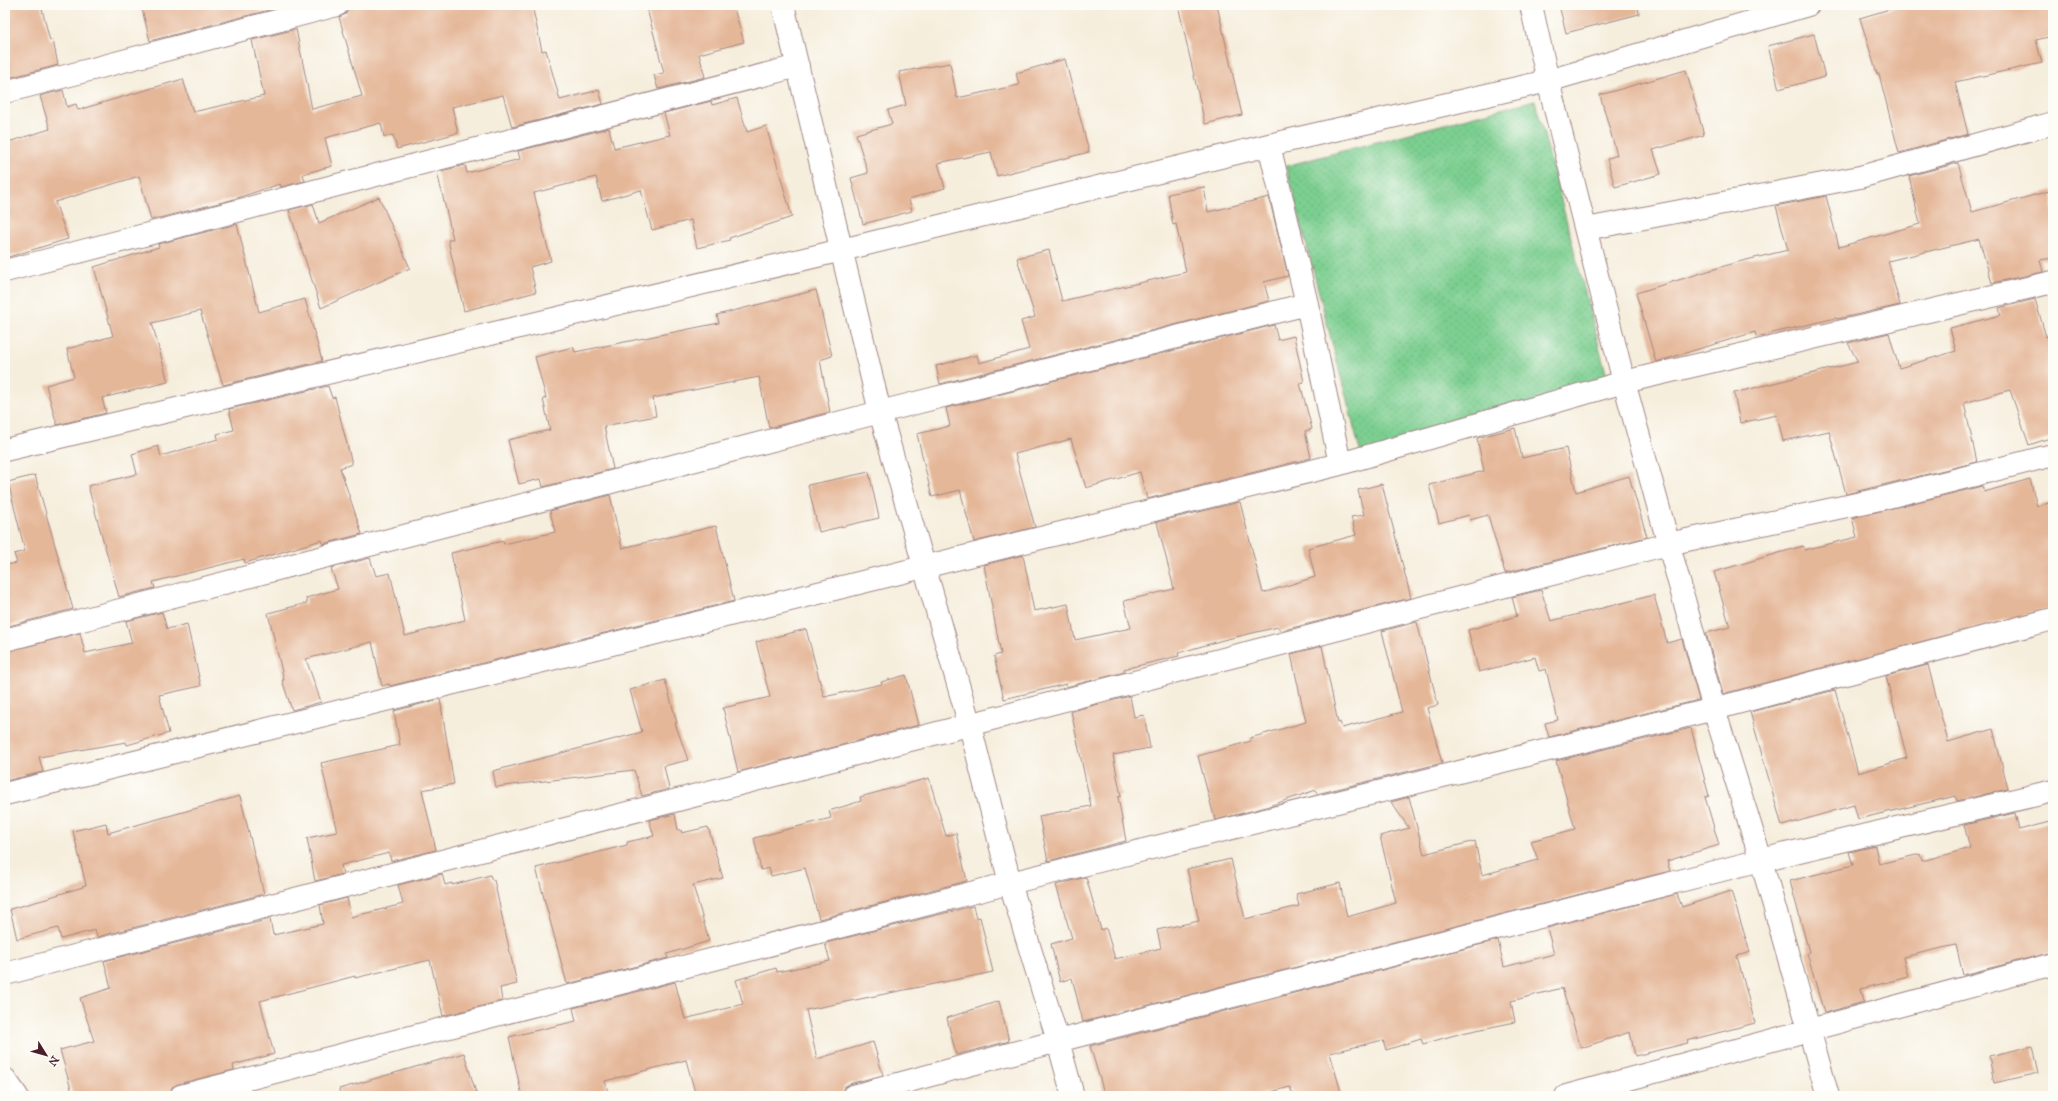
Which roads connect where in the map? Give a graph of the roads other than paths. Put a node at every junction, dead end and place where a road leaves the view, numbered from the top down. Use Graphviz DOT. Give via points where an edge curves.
graph roads {
  1 [pos="337,5"];
  2 [pos="783,5"];
  3 [pos="1531,5"];
  4 [pos="1808,5"];
  5 [pos="798,66"];
  6 [pos="1548,81"];
  7 [pos="5,92"];
  8 [pos="2053,123"];
  9 [pos="1269,145"];
  10 [pos="1586,229"];
  11 [pos="842,250"];
  12 [pos="5,271"];
  13 [pos="2053,282"];
  14 [pos="1307,304"];
  15 [pos="1624,382"];
  16 [pos="880,412"];
  17 [pos="5,450"];
  18 [pos="2053,455"];
  19 [pos="1340,464"];
  20 [pos="1668,544"];
  21 [pos="925,568"];
  22 [pos="2053,619"];
  23 [pos="5,640"];
  24 [pos="1714,710"];
  25 [pos="970,726"];
  26 [pos="2053,791"];
  27 [pos="5,794"];
  28 [pos="1761,860"];
  29 [pos="1010,883"];
  30 [pos="2053,964"];
  31 [pos="5,974"];
  32 [pos="1810,1030"];
  33 [pos="1058,1041"];
  34 [pos="5,1079"];
  35 [pos="18,1096"];
  36 [pos="181,1096"];
  37 [pos="853,1096"];
  38 [pos="1073,1096"];
  39 [pos="1566,1096"];
  40 [pos="1828,1096"];
  1 -- 7 [label="street"];
  2 -- 5 [label="street"];
  3 -- 6 [label="street"];
  4 -- 6 [label="street"];
  5 -- 11 [label="street"];
  5 -- 12 [label="street"];
  6 -- 9 [label="street"];
  6 -- 10 [label="street"];
  8 -- 10 [label="street" via="1860,176"];
  9 -- 11 [label="street"];
  9 -- 14 [label="street"];
  10 -- 15 [label="street"];
  11 -- 16 [label="street"];
  11 -- 17 [label="street"];
  13 -- 15 [label="street"];
  14 -- 16 [label="street"];
  14 -- 19 [label="street"];
  15 -- 19 [label="street"];
  15 -- 20 [label="street"];
  16 -- 21 [label="street"];
  16 -- 23 [label="street"];
  18 -- 20 [label="street" via="1880,499"];
  19 -- 21 [label="street"];
  20 -- 24 [label="street"];
  20 -- 25 [label="street"];
  21 -- 25 [label="street"];
  21 -- 27 [label="street"];
  22 -- 24 [label="street"];
  24 -- 28 [label="street"];
  24 -- 29 [label="street"];
  25 -- 29 [label="street"];
  25 -- 31 [label="street"];
  26 -- 28 [label="street"];
  28 -- 32 [label="street"];
  28 -- 33 [label="street"];
  29 -- 33 [label="street"];
  29 -- 36 [label="street"];
  30 -- 32 [label="street"];
  32 -- 39 [label="street"];
  32 -- 40 [label="street"];
  33 -- 37 [label="street"];
  33 -- 38 [label="street"];
  34 -- 35 [label="street"];
}
